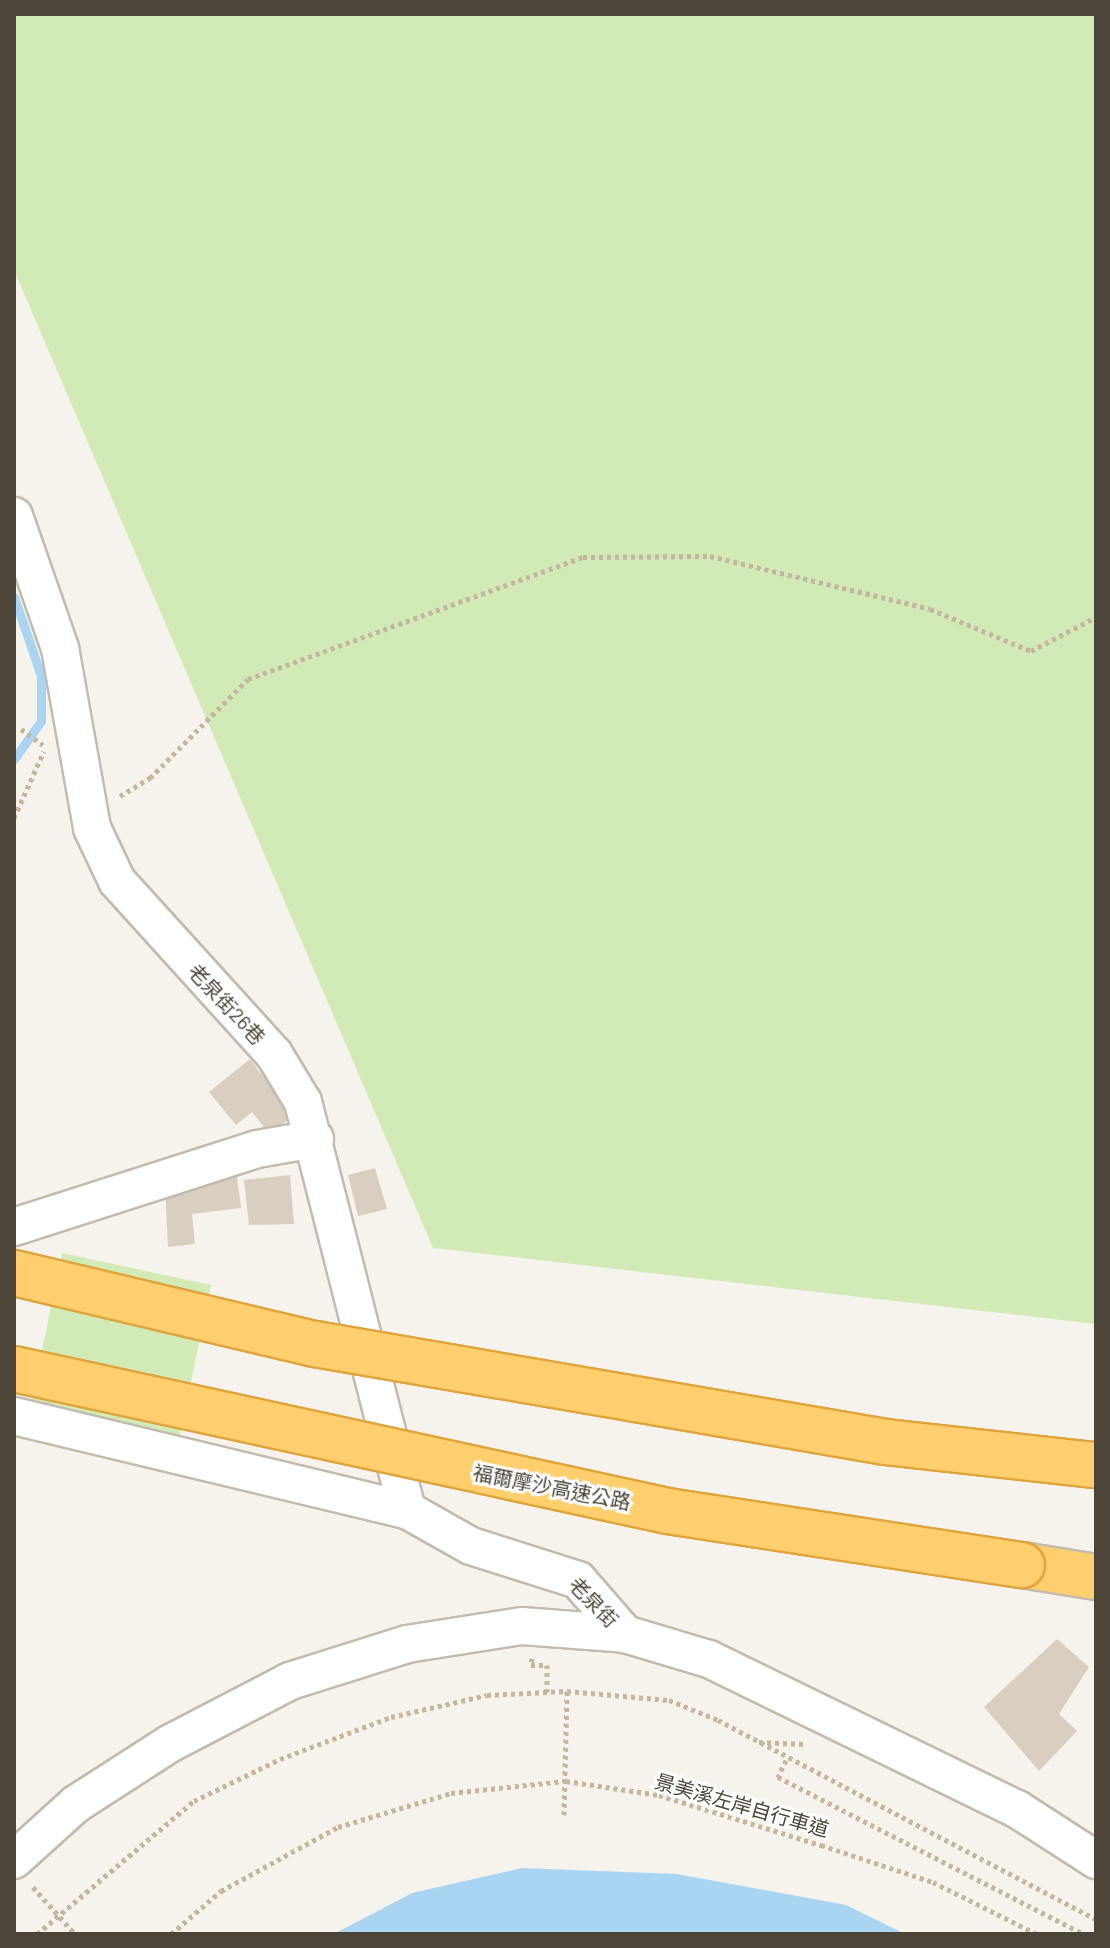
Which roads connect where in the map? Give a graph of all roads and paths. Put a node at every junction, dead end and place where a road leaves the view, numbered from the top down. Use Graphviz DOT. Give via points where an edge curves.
graph roads {
  1 [pos="14,516"];
  2 [pos="1096,617"];
  3 [pos="21,729"];
  4 [pos="117,783"];
  5 [pos="14,818"];
  6 [pos="315,1139"];
  7 [pos="14,1227"];
  8 [pos="14,1273"];
  9 [pos="14,1369"];
  10 [pos="14,1416"];
  11 [pos="1096,1465"];
  12 [pos="407,1510"];
  13 [pos="1022,1565"];
  14 [pos="1096,1571"];
  15 [pos="1096,1577"];
  16 [pos="625,1634"];
  17 [pos="558,1656"];
  18 [pos="567,1691"];
  19 [pos="547,1692"];
  20 [pos="786,1760"];
  21 [pos="566,1781"];
  22 [pos="564,1815"];
  23 [pos="1096,1860"];
  24 [pos="18,1868"];
  25 [pos="57,1913"];
  26 [pos="1096,1919"];
  27 [pos="37,1934"];
  28 [pos="75,1934"];
  29 [pos="171,1934"];
  30 [pos="1037,1934"];
  31 [pos="1084,1934"];
  1 -- 6 [label="street, 老泉街26巷" via="60,648 92,828 117,881 274,1054"];
  2 -- 4 [label="path" via="1031,651 930,609 710,556 583,557 248,679 150,778 116,798"];
  3 -- 5 [label="path" via="47,747"];
  6 -- 7 [label="street" via="257,1149"];
  6 -- 12 [label="street, 老泉街26巷"];
  8 -- 11 [label="highway, bridge" via="315,1344 886,1442"];
  9 -- 13 [label="highway, 福爾摩沙高速公路, bridge" via="668,1511"];
  10 -- 12 [label="street, 老泉街"];
  12 -- 16 [label="street, 老泉街" via="471,1546 578,1580"];
  13 -- 14 [label="highway, 福爾摩沙高速公路"];
  13 -- 15 [label="highway"];
  16 -- 23 [label="street, 老泉街" via="709,1659 1017,1809"];
  16 -- 24 [label="street" via="522,1626 407,1644 290,1681 169,1744 76,1804"];
  17 -- 19 [label="path" via="528,1657 531,1665 547,1665"];
  18 -- 19 [label="path"];
  18 -- 20 [label="path" via="669,1700"];
  18 -- 21 [label="path"];
  19 -- 25 [label="path" via="487,1695 391,1717 280,1759 194,1801"];
  20 -- 26 [label="path"];
  20 -- 31 [label="path, 景美溪左岸自行車道" via="778,1777"];
  21 -- 22 [label="path"];
  21 -- 29 [label="path, 景美溪左岸自行車道" via="466,1790 338,1827 221,1891"];
  21 -- 30 [label="path, 景美溪左岸自行車道" via="659,1795 821,1845 933,1882"];
  24 -- 25 [label="path"];
  25 -- 27 [label="path"];
  25 -- 28 [label="path"];
}
